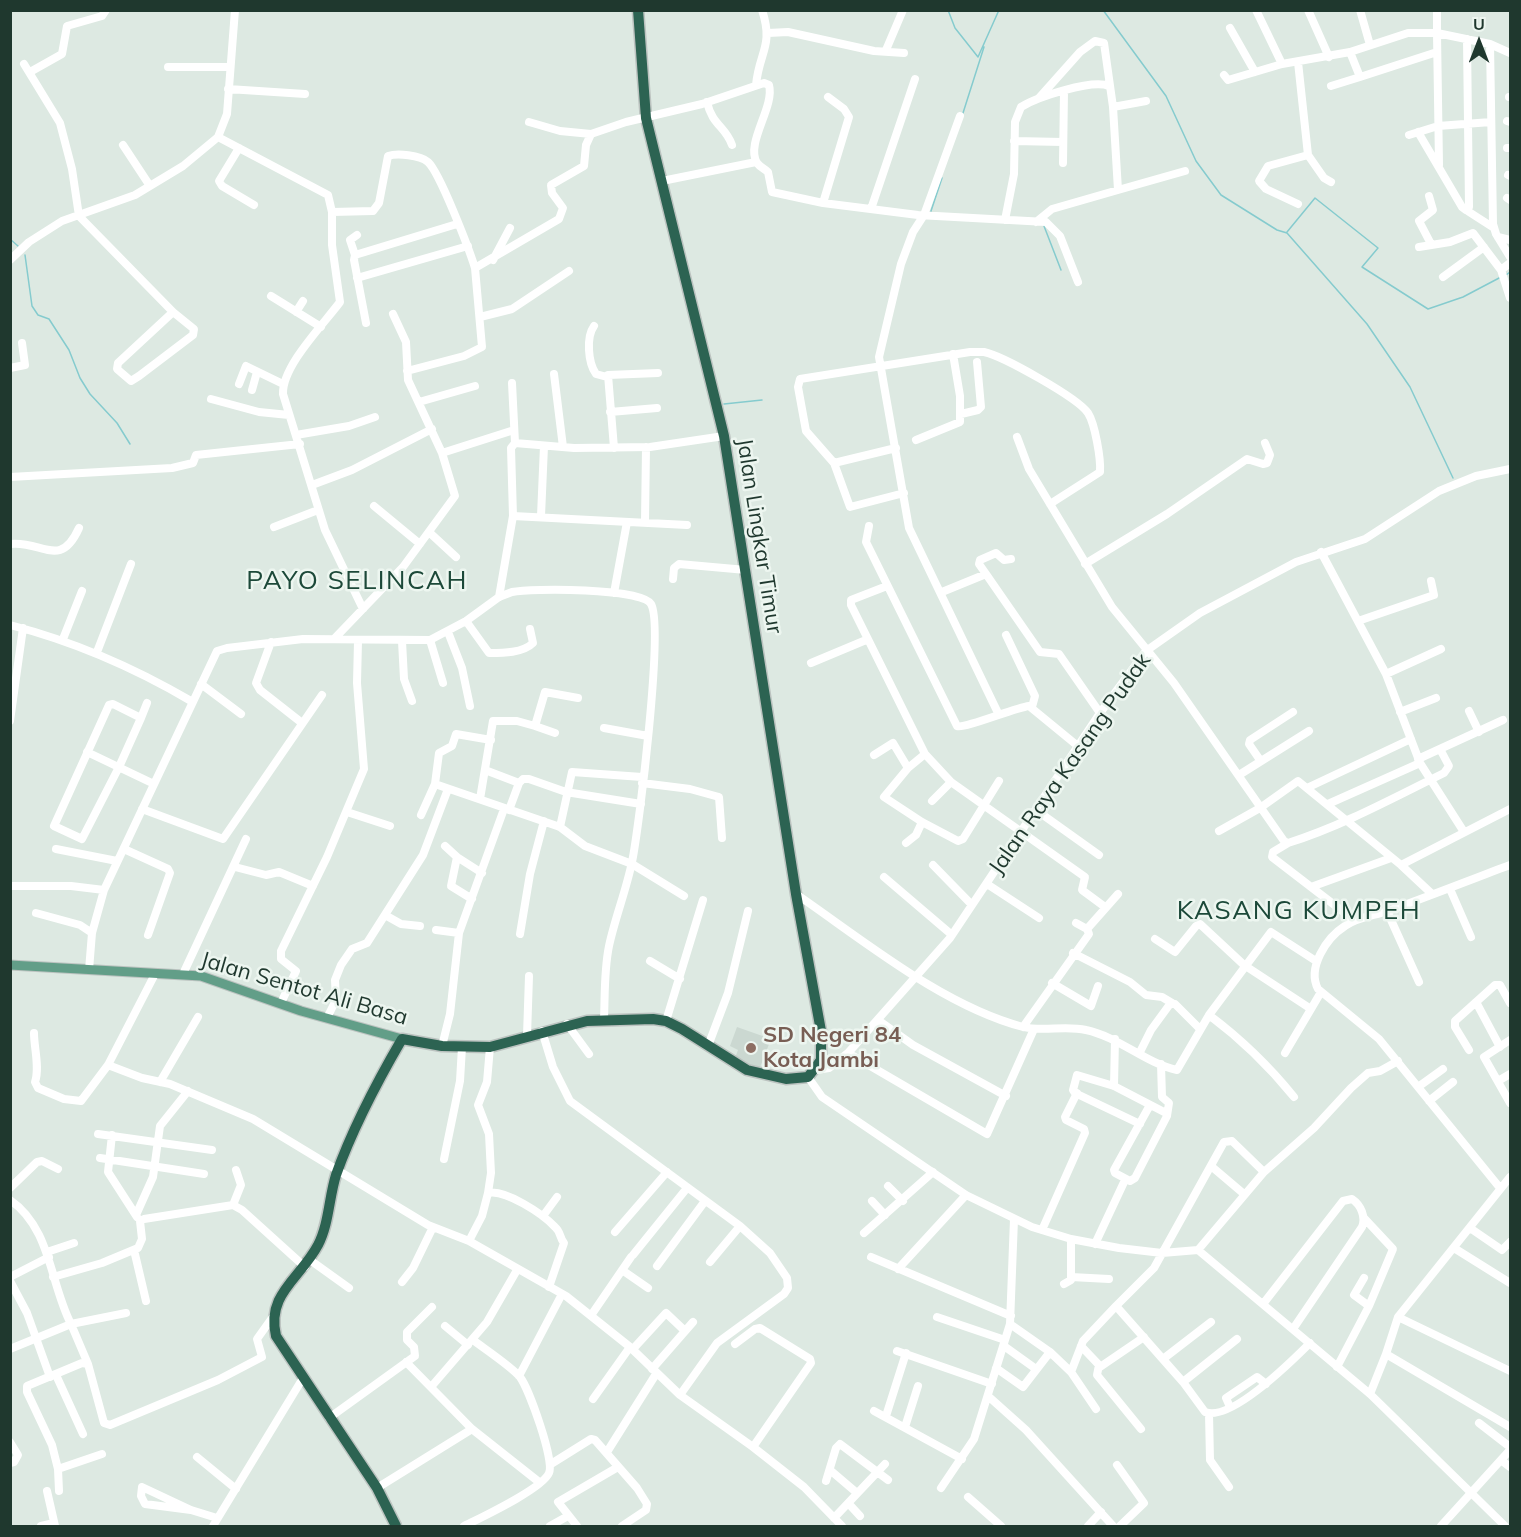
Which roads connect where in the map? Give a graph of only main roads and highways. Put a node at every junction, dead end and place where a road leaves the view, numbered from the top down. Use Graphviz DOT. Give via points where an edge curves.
graph roads {
  1 [pos="638,10"];
  2 [pos="10,965"];
  3 [pos="402,1039"];
  4 [pos="812,1073"];
  5 [pos="396,1526"];
  1 -- 4 [label="highway, Jalan Lingkar Timur" via="646,118 724,436 746,570 821,1031 823,1048"];
  2 -- 3 [label="main road, Jalan Sentot Ali Basa" via="183,974 218,980"];
  3 -- 4 [label="highway, Jalan Sentot Ali Basa" via="442,1046 490,1047 567,1024 604,1019 666,1021 747,1070 786,1079"];
  3 -- 5 [label="highway" via="376,1084 338,1171 320,1240 307,1263 282,1291 272,1318 276,1336 377,1488"];
}
